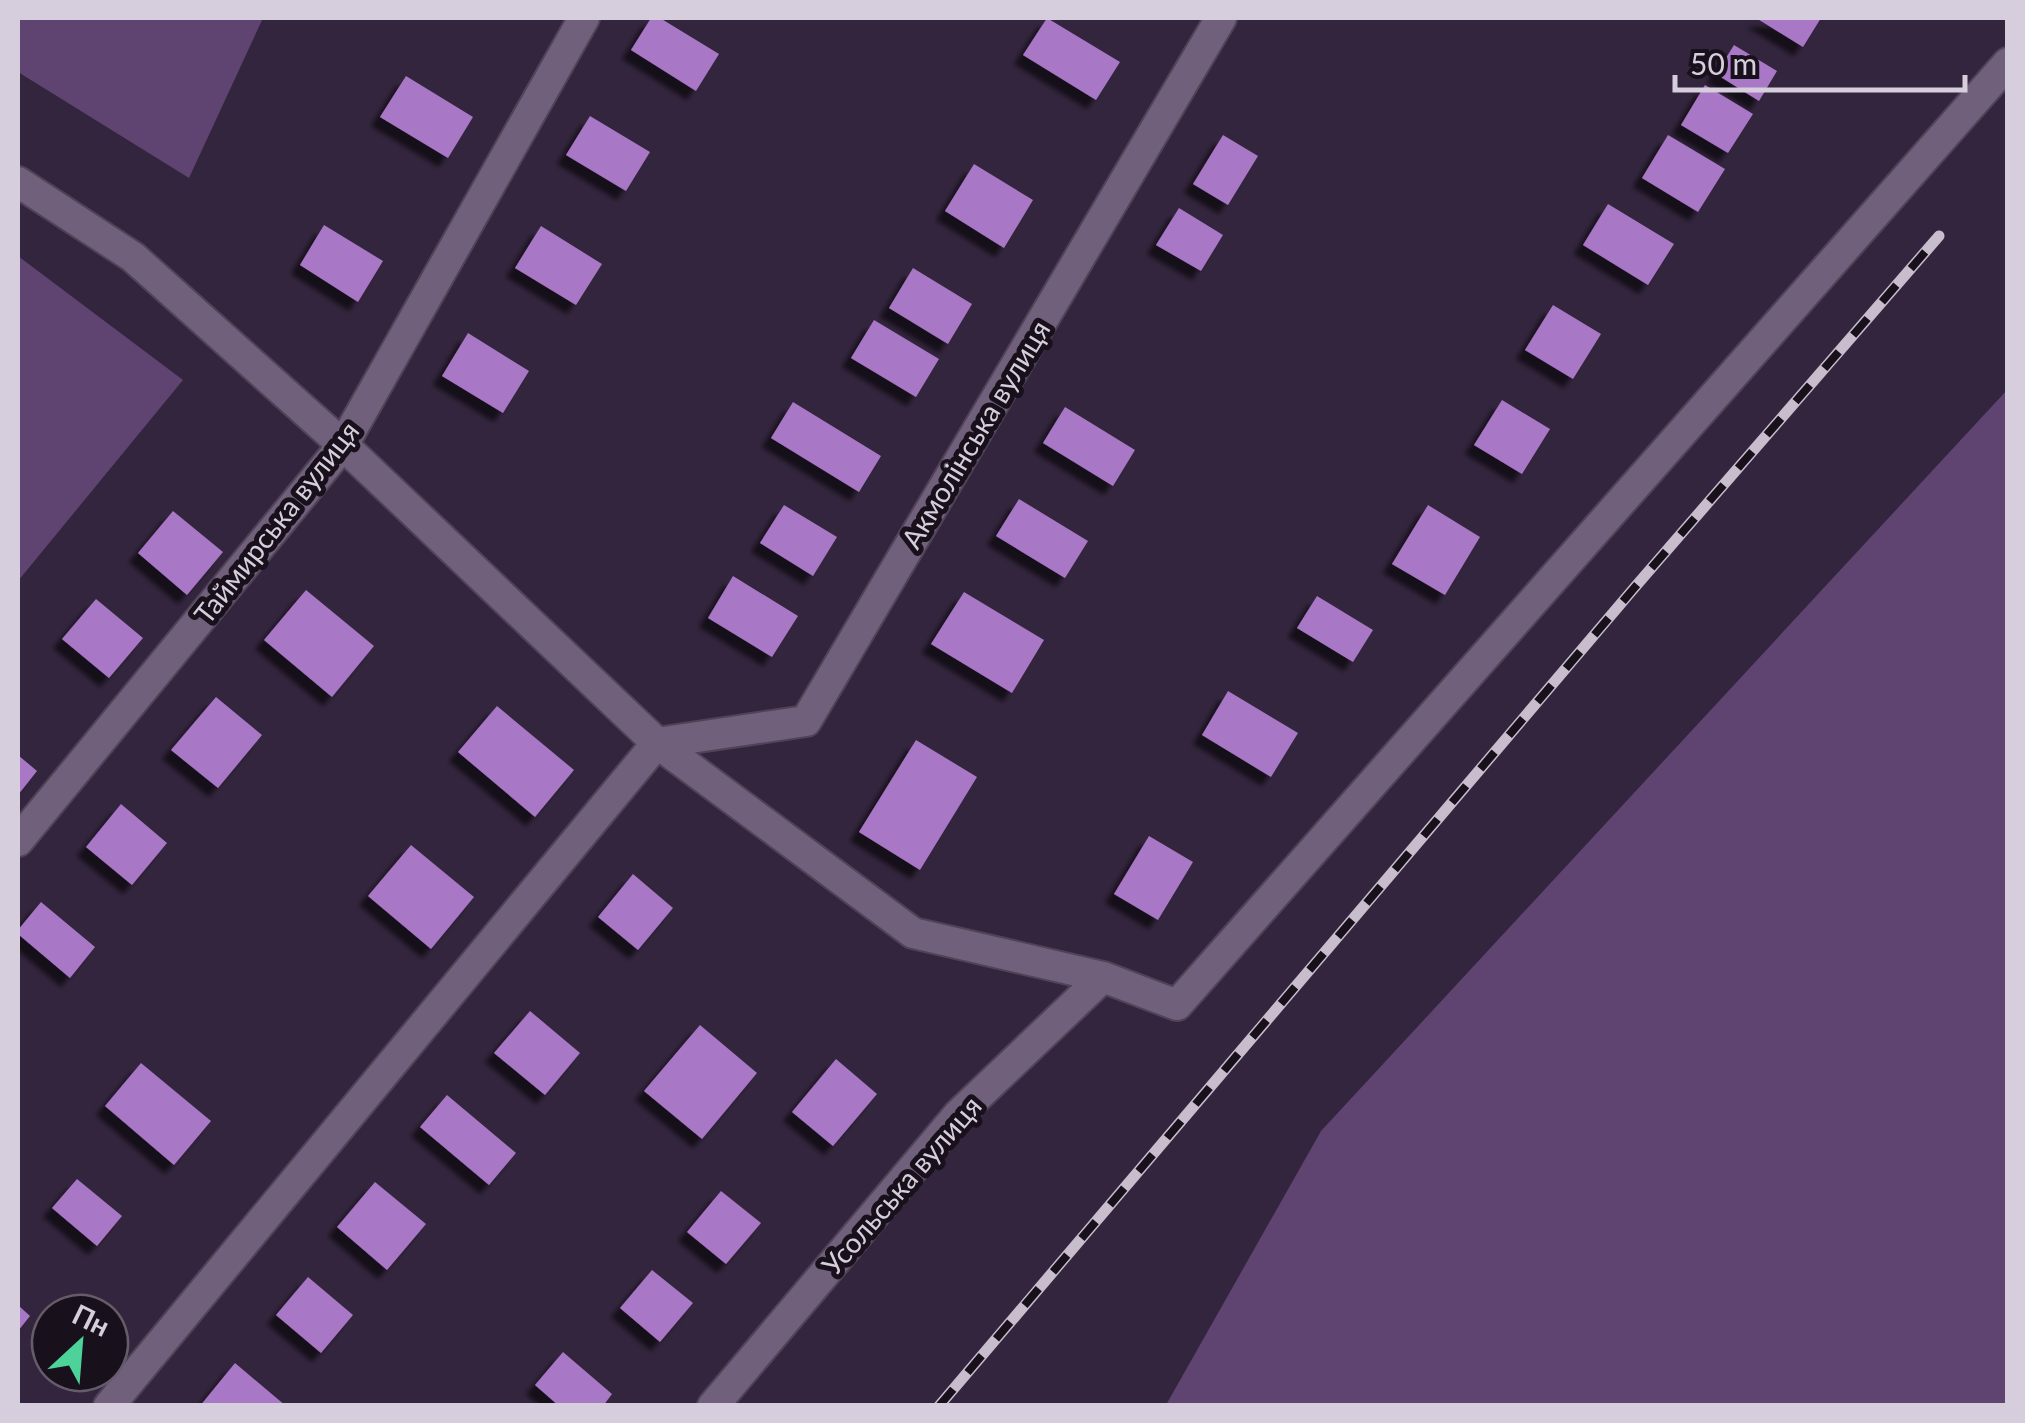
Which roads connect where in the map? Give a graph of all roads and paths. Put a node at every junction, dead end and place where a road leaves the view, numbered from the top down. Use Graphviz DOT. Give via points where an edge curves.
graph roads {
  1 [pos="584,18"];
  2 [pos="1221,18"];
  3 [pos="2008,63"];
  4 [pos="18,182"];
  5 [pos="344,445"];
  6 [pos="657,743"];
  7 [pos="18,842"];
  8 [pos="1103,977"];
  9 [pos="109,1406"];
  10 [pos="713,1406"];
  1 -- 5 [label="street, Таймирська вулиця"];
  2 -- 6 [label="street, Акмолiнська вулиця" via="806,721"];
  3 -- 8 [label="street" via="1177,1005"];
  4 -- 5 [label="street" via="133,257"];
  5 -- 6 [label="street"];
  5 -- 7 [label="street, Таймирська вулиця"];
  6 -- 8 [label="street" via="913,933"];
  6 -- 9 [label="street"];
  8 -- 10 [label="street, Усольська вулиця" via="960,1114"];
}
